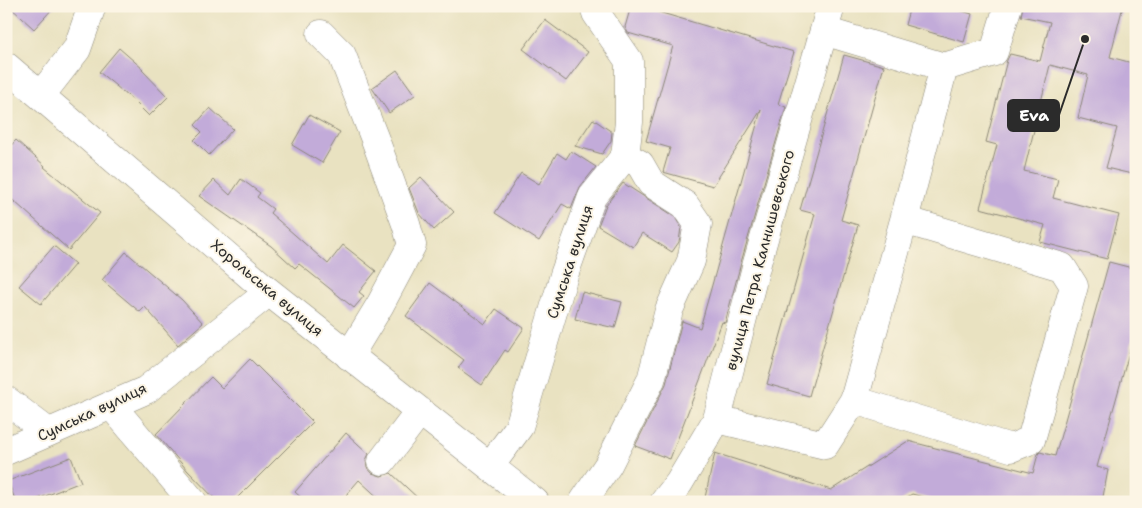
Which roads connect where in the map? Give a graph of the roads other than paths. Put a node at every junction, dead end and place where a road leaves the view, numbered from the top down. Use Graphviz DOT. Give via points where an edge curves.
graph roads {
  1 [pos="92,6"];
  2 [pos="594,6"];
  3 [pos="1008,6"];
  4 [pos="828,19"];
  5 [pos="321,34"];
  6 [pos="6,66"];
  7 [pos="944,67"];
  8 [pos="41,96"];
  9 [pos="625,156"];
  10 [pos="904,220"];
  11 [pos="269,292"];
  12 [pos="349,356"];
  13 [pos="6,400"];
  14 [pos="854,400"];
  15 [pos="111,405"];
  16 [pos="420,411"];
  17 [pos="718,419"];
  18 [pos="48,432"];
  19 [pos="6,451"];
  20 [pos="382,461"];
  21 [pos="490,466"];
  22 [pos="193,502"];
  23 [pos="535,502"];
  24 [pos="583,502"];
  25 [pos="664,502"];
  1 -- 8 [label="street" via="77,49"];
  2 -- 9 [label="street" via="629,60 629,122"];
  3 -- 7 [label="street" via="994,52"];
  4 -- 7 [label="street"];
  4 -- 17 [label="street, вулиця Петра Калнишевського" via="757,263"];
  5 -- 12 [label="street" via="342,55 412,245"];
  6 -- 8 [label="street, Хорольська вулиця"];
  7 -- 10 [label="street"];
  8 -- 11 [label="street, Хорольська вулиця"];
  9 -- 21 [label="street, Сумська вулиця" via="592,197 564,275 519,427"];
  9 -- 24 [label="street" via="640,164 651,184 685,205 698,224 691,261 669,310 651,380 608,465"];
  10 -- 14 [label="street"];
  10 -- 14 [label="street" via="1062,267 1074,286 1032,440 1011,448"];
  11 -- 12 [label="street, Хорольська вулиця"];
  11 -- 15 [label="street, Сумська вулиця" via="146,390"];
  12 -- 16 [label="street, Хорольська вулиця"];
  13 -- 18 [label="street"];
  14 -- 17 [label="street" via="825,445"];
  15 -- 18 [label="street, Сумська вулиця"];
  15 -- 22 [label="street"];
  16 -- 20 [label="street"];
  16 -- 21 [label="street, Хорольська вулиця"];
  17 -- 25 [label="street, вулиця Петра Калнишевського"];
  18 -- 19 [label="street, Сумська вулиця"];
  21 -- 23 [label="street, Хорольська вулиця"];
}
